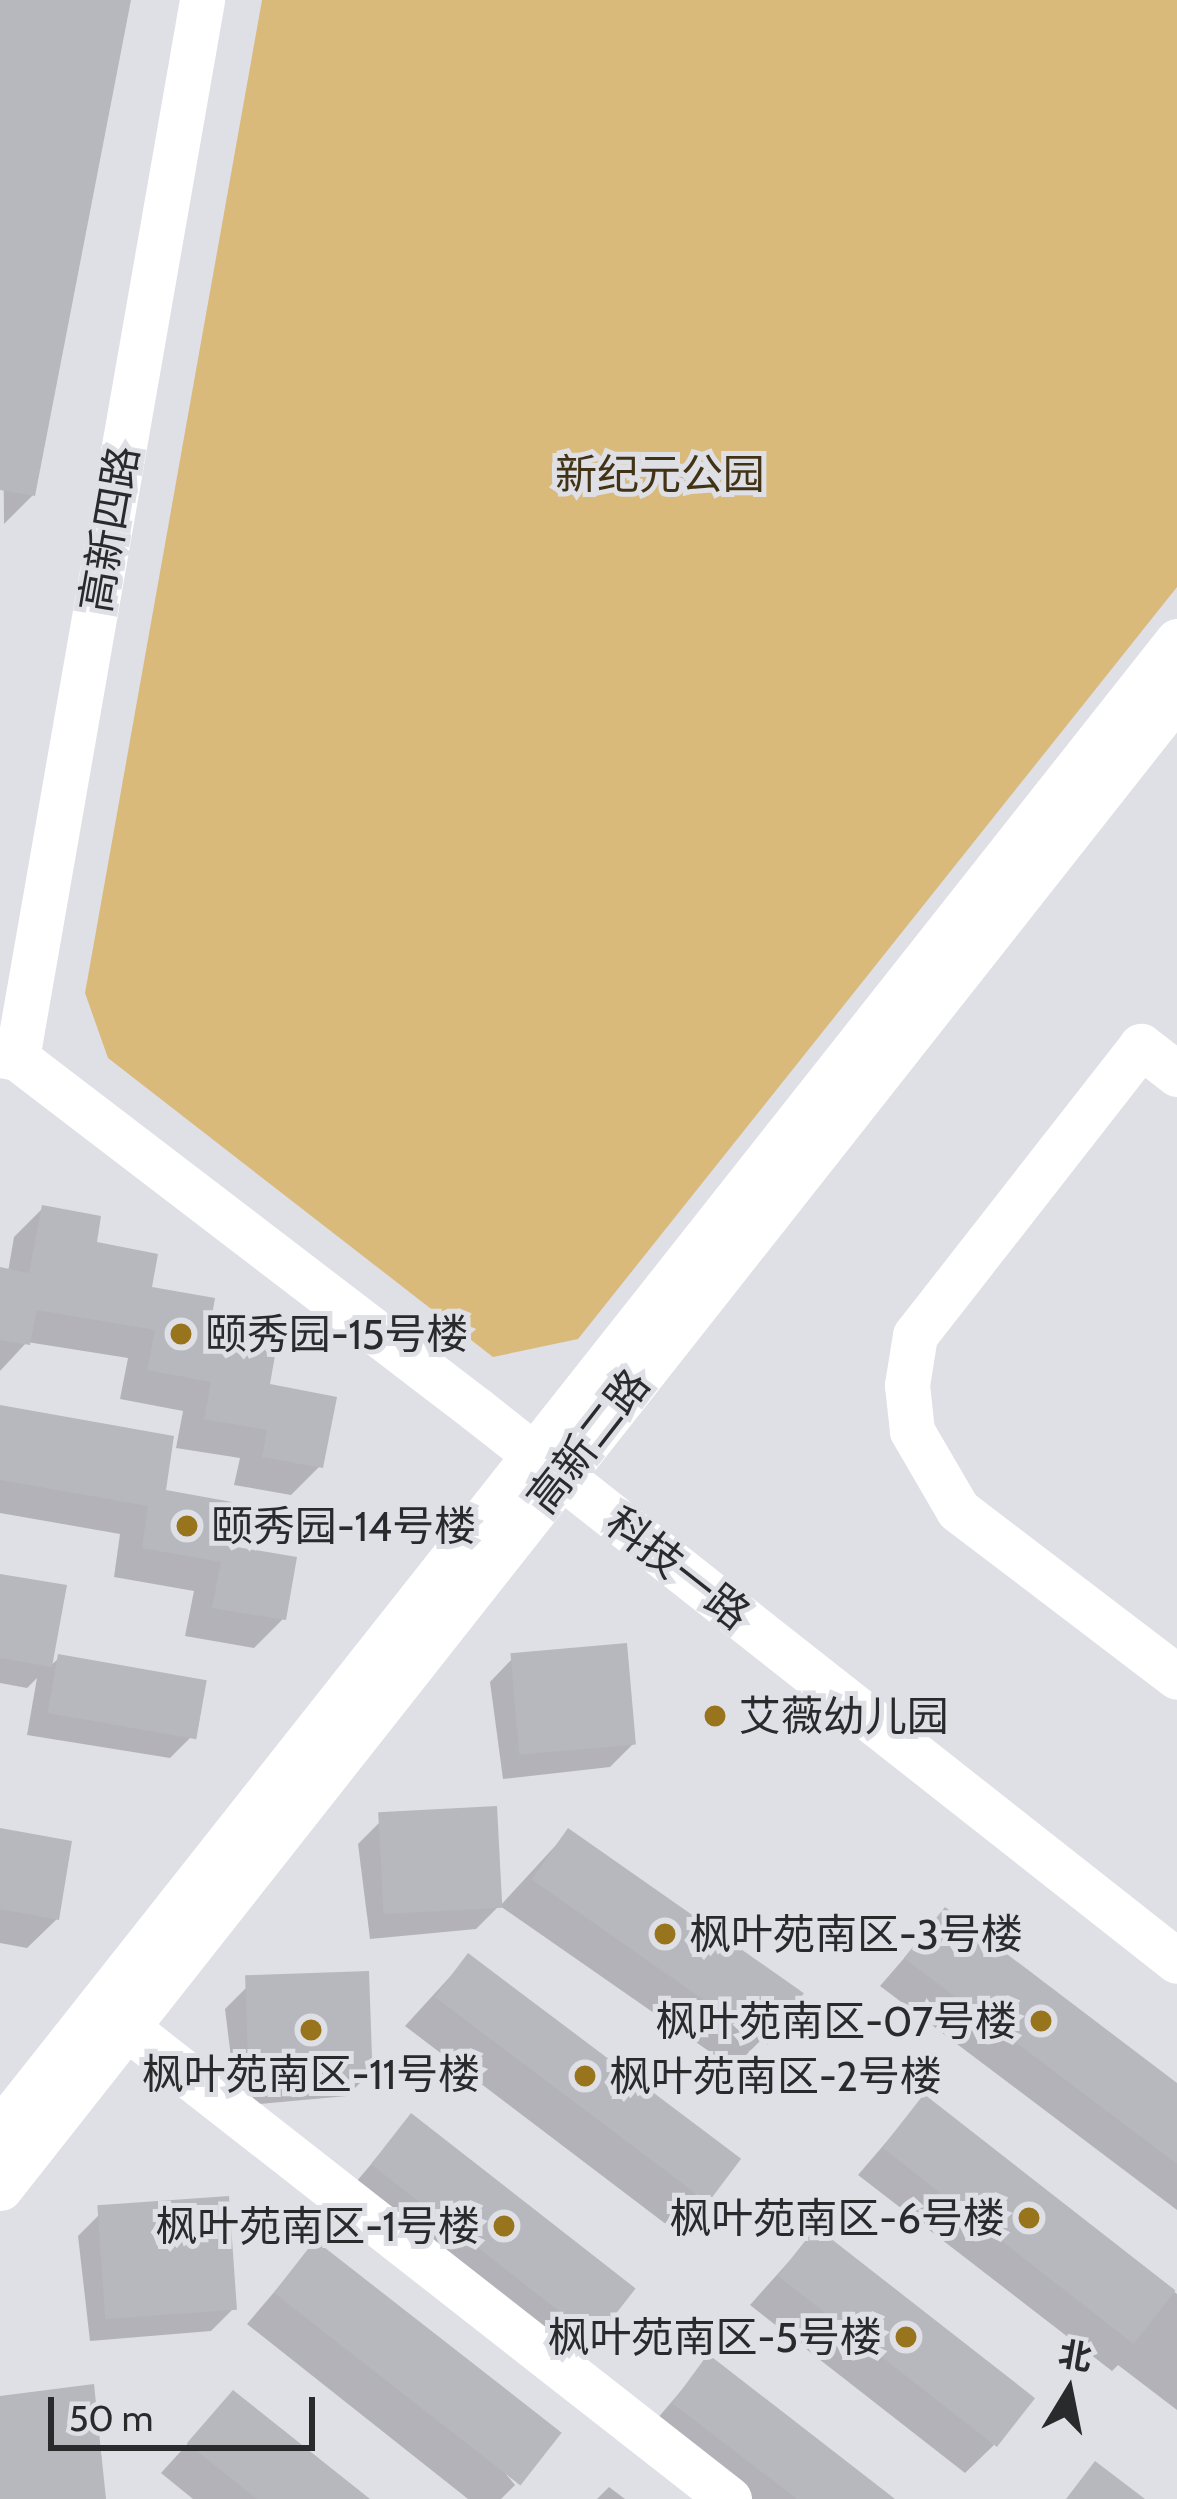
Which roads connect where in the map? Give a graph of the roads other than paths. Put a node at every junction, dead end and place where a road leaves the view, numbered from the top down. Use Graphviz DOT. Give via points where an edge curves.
graph roads {
  1 [pos="202,0"];
  2 [pos="1177,641"];
  3 [pos="1177,695"];
  4 [pos="8,1057"];
  5 [pos="1177,1074"];
  6 [pos="548,1465"];
  7 [pos="1177,1677"];
  8 [pos="1177,1961"];
  9 [pos="113,2016"];
  10 [pos="0,2131"];
  11 [pos="0,2188"];
  12 [pos="729,2499"];
  1 -- 4 [label="street, 高新四路"];
  2 -- 6 [label="street, 高新二路"];
  3 -- 6 [label="street, 高新二路"];
  4 -- 6 [label="street, 科技一路"];
  5 -- 7 [label="street" via="1141,1046 915,1335 907,1385 912,1431 958,1510"];
  6 -- 8 [label="street, 科技一路"];
  6 -- 9 [label="street, 高新二路"];
  9 -- 10 [label="street, 高新二路"];
  9 -- 11 [label="street, 高新二路"];
  9 -- 12 [label="street"];
}
